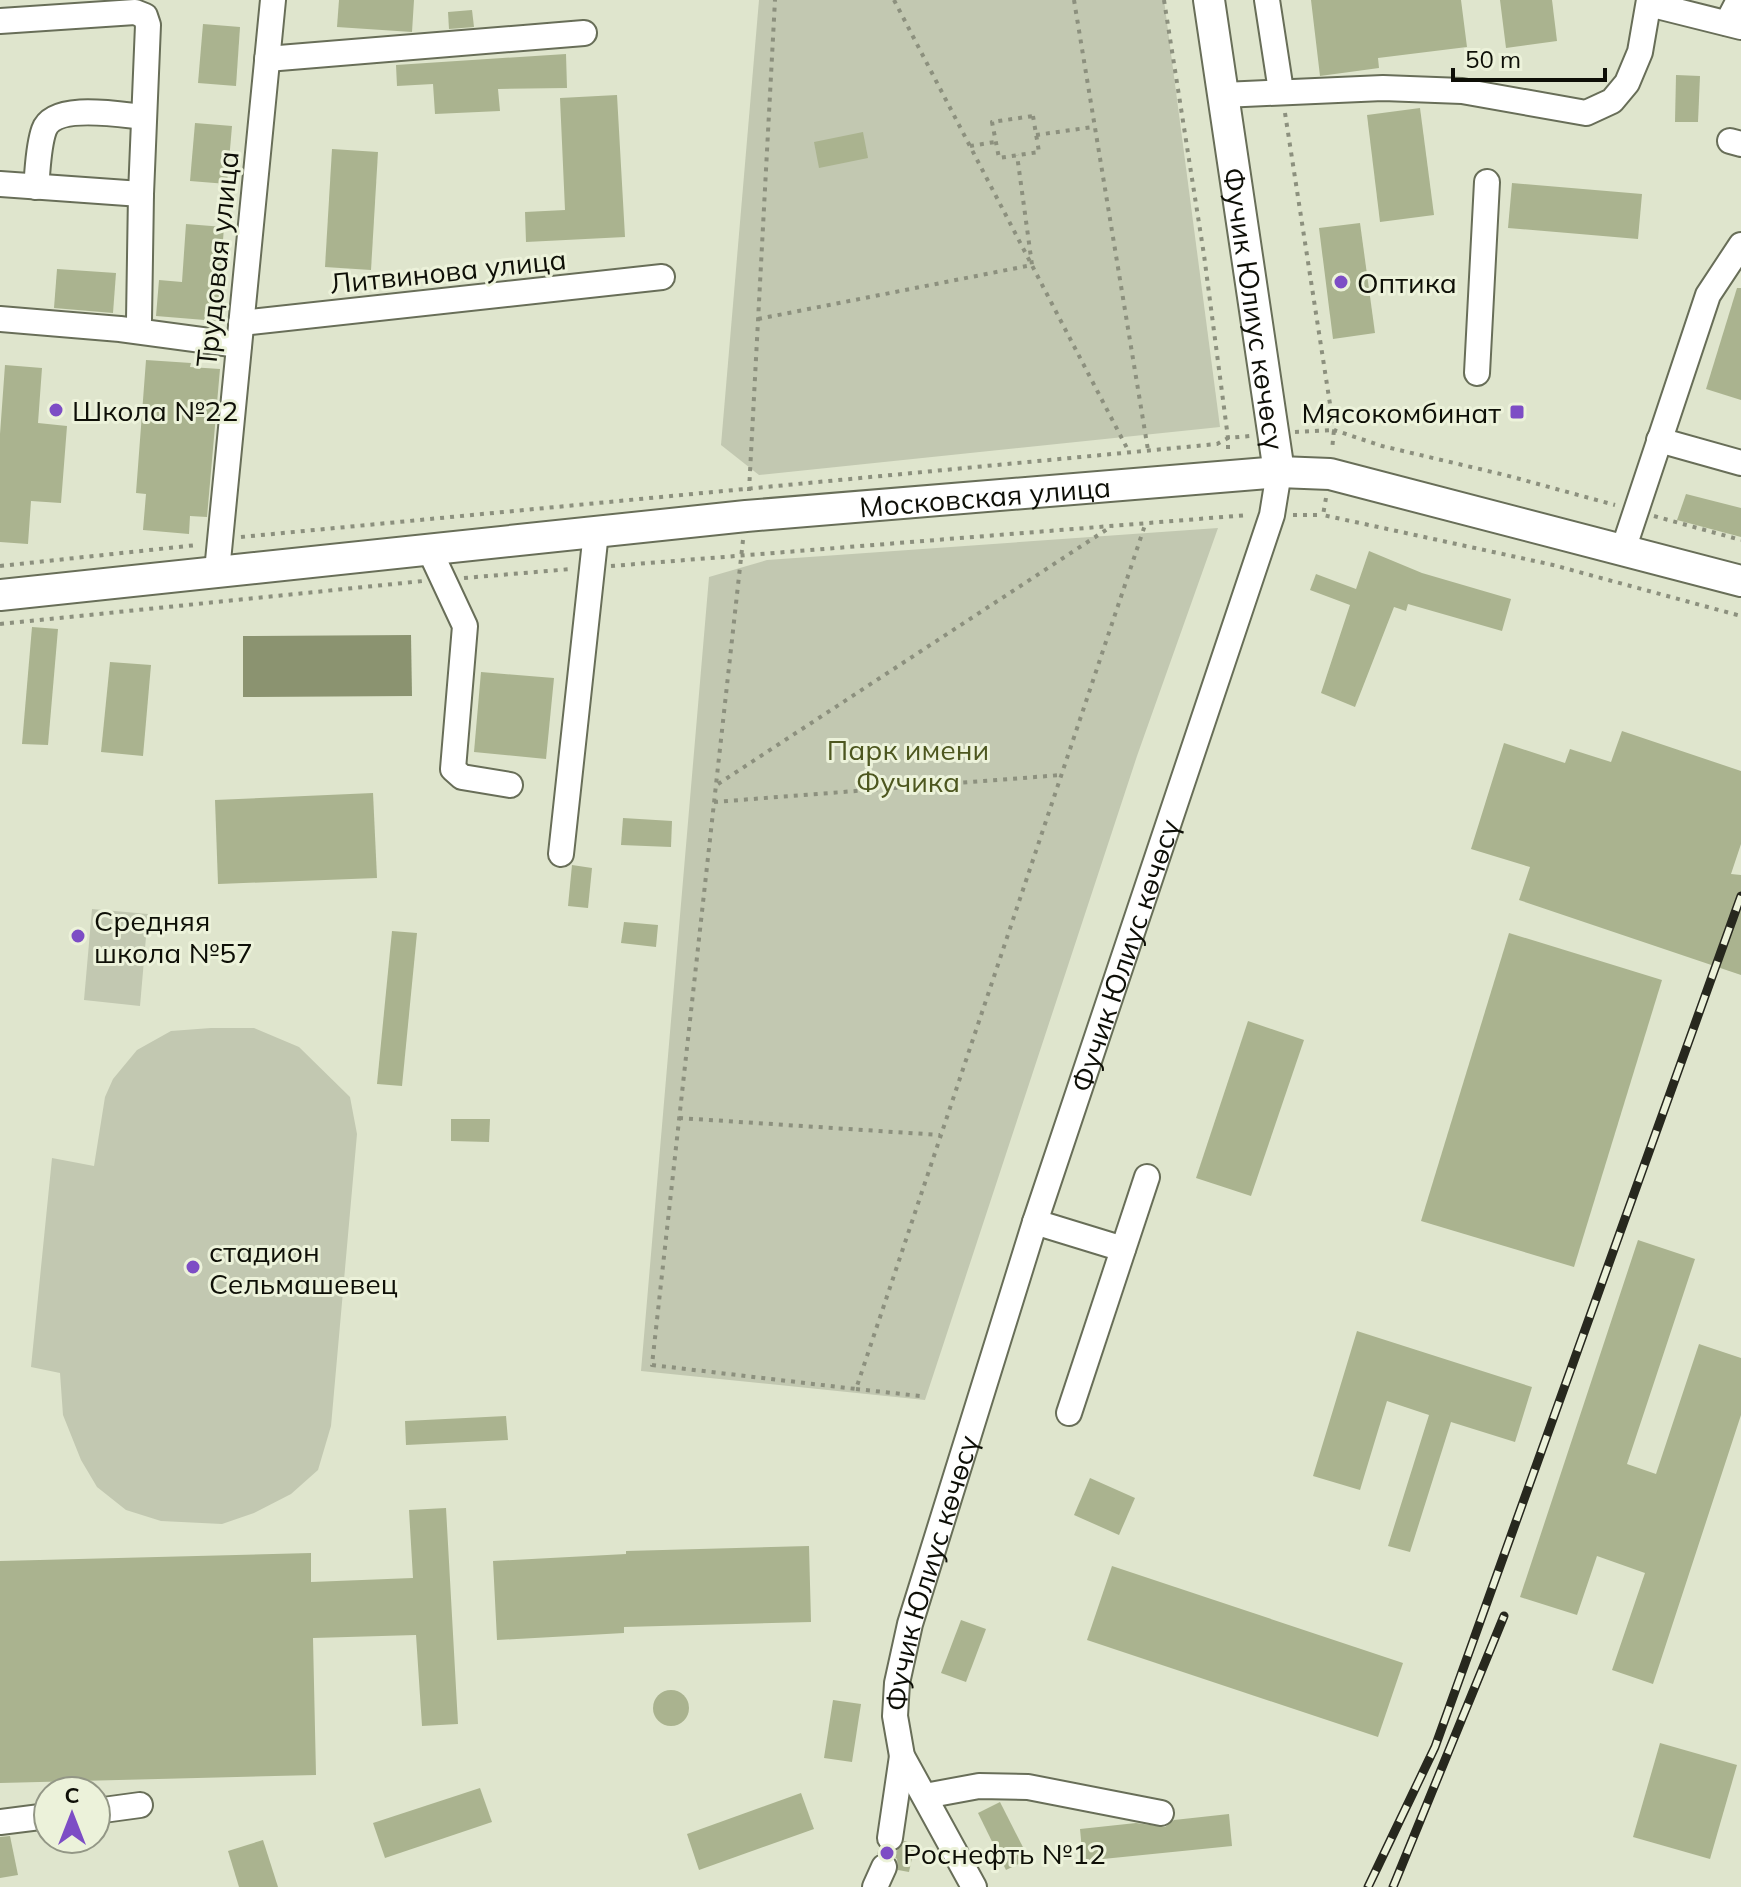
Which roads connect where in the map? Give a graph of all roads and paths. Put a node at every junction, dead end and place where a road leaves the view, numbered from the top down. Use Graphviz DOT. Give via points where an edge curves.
graph roads {
  1 [pos="273,0"];
  2 [pos="775,0"];
  3 [pos="894,0"];
  4 [pos="1074,0"];
  5 [pos="1164,0"];
  6 [pos="1209,0"];
  7 [pos="1267,0"];
  8 [pos="1739,0"];
  9 [pos="1649,2"];
  10 [pos="0,21"];
  11 [pos="1734,25"];
  12 [pos="584,33"];
  13 [pos="267,59"];
  14 [pos="1281,91"];
  15 [pos="1223,95"];
  16 [pos="144,117"];
  17 [pos="1093,127"];
  18 [pos="1036,135"];
  19 [pos="996,141"];
  20 [pos="970,146"];
  21 [pos="1017,155"];
  22 [pos="1487,182"];
  23 [pos="0,184"];
  24 [pos="36,187"];
  25 [pos="141,194"];
  26 [pos="1741,245"];
  27 [pos="1032,265"];
  28 [pos="662,277"];
  29 [pos="0,319"];
  30 [pos="758,319"];
  31 [pos="139,320"];
  32 [pos="240,334"];
  33 [pos="1477,373"];
  34 [pos="1334,430"];
  35 [pos="1275,433"];
  36 [pos="1228,438"];
  37 [pos="1659,440"];
  38 [pos="1148,450"];
  39 [pos="1129,452"];
  40 [pos="1741,463"];
  41 [pos="1279,472"];
  42 [pos="1330,474"];
  43 [pos="747,502"];
  44 [pos="1635,511"];
  45 [pos="1272,515"];
  46 [pos="1323,515"];
  47 [pos="1146,522"];
  48 [pos="1114,525"];
  49 [pos="596,532"];
  50 [pos="220,539"];
  51 [pos="1741,540"];
  52 [pos="429,549"];
  53 [pos="1623,550"];
  54 [pos="742,555"];
  55 [pos="0,566"];
  56 [pos="592,567"];
  57 [pos="217,571"];
  58 [pos="443,579"];
  59 [pos="1741,581"];
  60 [pos="0,595"];
  61 [pos="1741,616"];
  62 [pos="0,624"];
  63 [pos="1061,775"];
  64 [pos="510,785"];
  65 [pos="716,785"];
  66 [pos="714,802"];
  67 [pos="561,854"];
  68 [pos="679,1118"];
  69 [pos="940,1135"];
  70 [pos="1147,1177"];
  71 [pos="1035,1222"];
  72 [pos="1123,1249"];
  73 [pos="856,1389"];
  74 [pos="920,1396"];
  75 [pos="1069,1413"];
  76 [pos="902,1756"];
  77 [pos="925,1796"];
  78 [pos="140,1805"];
  79 [pos="112,1809"];
  80 [pos="1161,1813"];
  81 [pos="32,1818"];
  82 [pos="0,1822"];
  83 [pos="890,1838"];
  84 [pos="972,1886"];
  1 -- 13 [label="street, Трудовая улица"];
  2 -- 30 [label="path"];
  3 -- 20 [label="path"];
  4 -- 17 [label="path"];
  5 -- 36 [label="path"];
  6 -- 15 [label="main road, Фучик Юлиус көчөсү"];
  7 -- 14 [label="street"];
  8 -- 11 [label="street"];
  9 -- 11 [label="street"];
  9 -- 14 [label="street" via="1640,52 1627,83 1612,101 1586,113 1462,91"];
  10 -- 16 [label="street" via="135,12 145,16"];
  12 -- 13 [label="street"];
  13 -- 32 [label="street, Трудовая улица"];
  14 -- 15 [label="street"];
  14 -- 34 [label="path"];
  15 -- 35 [label="main road, Фучик Юлиус көчөсү"];
  16 -- 24 [label="street" via="73,112 55,118 44,128"];
  16 -- 25 [label="street"];
  17 -- 18 [label="path"];
  17 -- 38 [label="path"];
  18 -- 19 [label="path" via="1033,116 992,122"];
  18 -- 21 [label="path" via="1039,152"];
  19 -- 20 [label="path"];
  19 -- 21 [label="path" via="999,158"];
  20 -- 27 [label="path"];
  21 -- 27 [label="path"];
  22 -- 33 [label="street"];
  23 -- 24 [label="street"];
  24 -- 25 [label="street"];
  25 -- 31 [label="street"];
  26 -- 37 [label="street" via="1708,295"];
  27 -- 30 [label="path"];
  27 -- 39 [label="path"];
  28 -- 32 [label="street, Литвинова улица"];
  29 -- 32 [label="street, Литвинова улица"];
  30 -- 43 [label="path"];
  32 -- 50 [label="street, Трудовая улица"];
  34 -- 35 [label="path"];
  34 -- 42 [label="path"];
  34 -- 44 [label="path"];
  35 -- 36 [label="path"];
  35 -- 41 [label="main road, Фучик Юлиус көчөсү"];
  36 -- 38 [label="path" via="1217,444"];
  37 -- 40 [label="street"];
  37 -- 44 [label="street"];
  38 -- 39 [label="path"];
  39 -- 43 [label="path"];
  41 -- 42 [label="main road, Московская улица"];
  41 -- 43 [label="main road, Московская улица"];
  41 -- 45 [label="street, Фучик Юлиус көчөсү"];
  42 -- 46 [label="path"];
  42 -- 53 [label="main road, Московская улица"];
  43 -- 49 [label="main road, Московская улица"];
  43 -- 50 [label="path"];
  43 -- 54 [label="path"];
  44 -- 51 [label="path"];
  44 -- 53 [label="street"];
  45 -- 46 [label="path"];
  45 -- 47 [label="path"];
  45 -- 71 [label="street, Фучик Юлиус көчөсү"];
  46 -- 61 [label="path" via="1553,565"];
  47 -- 48 [label="path"];
  47 -- 63 [label="path"];
  48 -- 54 [label="path"];
  48 -- 65 [label="path"];
  49 -- 52 [label="main road, Московская улица"];
  49 -- 56 [label="street"];
  50 -- 55 [label="path"];
  50 -- 57 [label="street, Трудовая улица"];
  52 -- 57 [label="main road, Московская улица"];
  52 -- 58 [label="street"];
  53 -- 59 [label="main road, Московская улица"];
  54 -- 56 [label="path"];
  54 -- 65 [label="path"];
  56 -- 58 [label="path"];
  56 -- 67 [label="street"];
  57 -- 60 [label="main road, Московская улица"];
  58 -- 62 [label="path"];
  58 -- 64 [label="street" via="465,626 453,769 462,777"];
  63 -- 66 [label="path"];
  63 -- 69 [label="path"];
  65 -- 66 [label="path"];
  66 -- 68 [label="path"];
  68 -- 69 [label="path"];
  68 -- 73 [label="path" via="652,1365"];
  69 -- 73 [label="path"];
  70 -- 72 [label="street"];
  71 -- 72 [label="street"];
  71 -- 76 [label="street, Фучик Юлиус көчөсү" via="910,1624 897,1683 895,1716"];
  72 -- 75 [label="street"];
  73 -- 74 [label="path"];
  76 -- 77 [label="street, Фучик Юлиус көчөсү"];
  76 -- 83 [label="street"];
  77 -- 80 [label="street" via="979,1786 1028,1787"];
  77 -- 84 [label="street, Фучик Юлиус көчөсү"];
  78 -- 79 [label="street"];
  81 -- 82 [label="street"];
}
